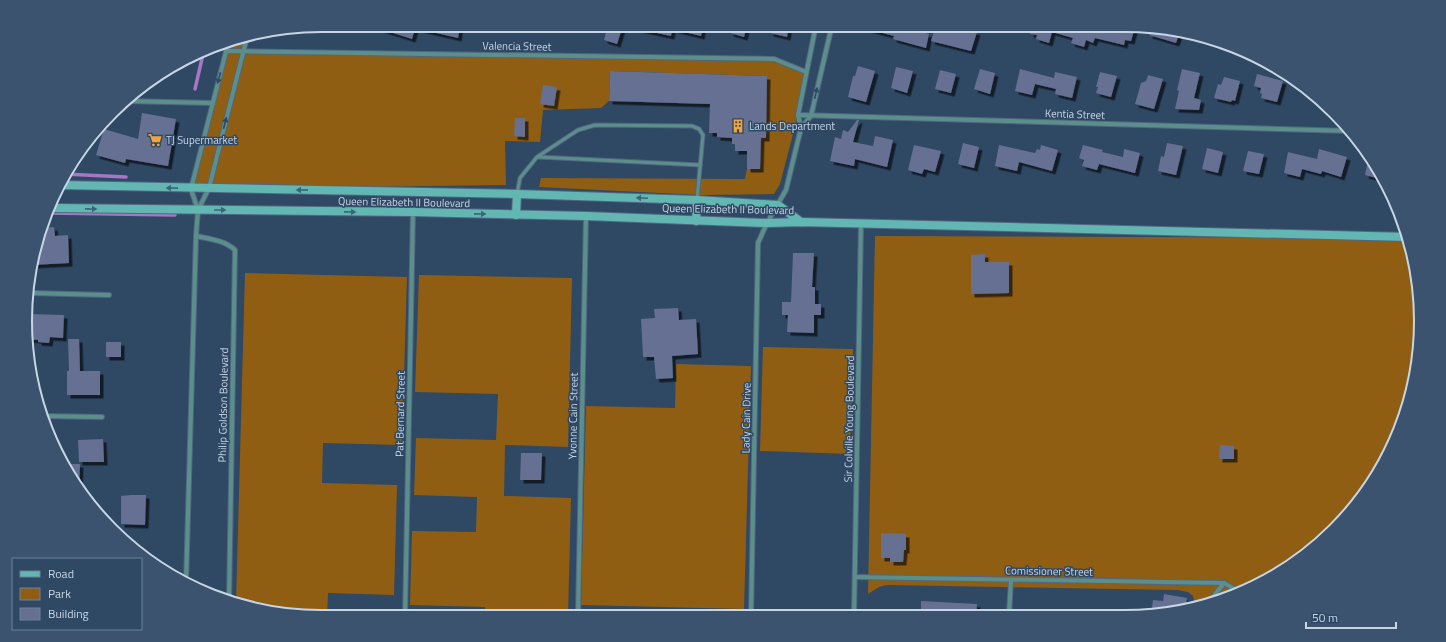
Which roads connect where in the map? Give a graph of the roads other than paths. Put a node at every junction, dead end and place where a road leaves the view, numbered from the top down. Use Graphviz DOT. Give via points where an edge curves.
graph roads {
  1 [pos="815,32"];
  2 [pos="830,32"];
  3 [pos="246,42"];
  4 [pos="227,47"];
  5 [pos="226,51"];
  6 [pos="243,51"];
  7 [pos="806,72"];
  8 [pos="133,101"];
  9 [pos="213,103"];
  10 [pos="798,115"];
  11 [pos="811,116"];
  12 [pos="801,128"];
  13 [pos="1343,131"];
  14 [pos="538,157"];
  15 [pos="700,165"];
  16 [pos="66,186"];
  17 [pos="209,188"];
  18 [pos="191,189"];
  19 [pos="517,194"];
  20 [pos="697,200"];
  21 [pos="778,205"];
  22 [pos="55,208"];
  23 [pos="198,210"];
  24 [pos="413,212"];
  25 [pos="516,215"];
  26 [pos="586,216"];
  27 [pos="696,220"];
  28 [pos="801,222"];
  29 [pos="767,223"];
  30 [pos="861,224"];
  31 [pos="196,236"];
  32 [pos="1401,237"];
  33 [pos="33,293"];
  34 [pos="109,295"];
  35 [pos="48,416"];
  36 [pos="102,417"];
  37 [pos="186,576"];
  38 [pos="855,577"];
  39 [pos="1011,580"];
  40 [pos="1224,583"];
  41 [pos="1235,588"];
  42 [pos="229,595"];
  43 [pos="1214,596"];
  44 [pos="405,610"];
  45 [pos="578,610"];
  46 [pos="752,610"];
  47 [pos="854,610"];
  48 [pos="1009,610"];
  1 -- 7 [label="street"];
  11 -- 2 [label="street, one-way"];
  3 -- 6 [label="street"];
  4 -- 5 [label="street"];
  5 -- 6 [label="street, Valencia Street"];
  5 -- 9 [label="street, one-way"];
  6 -- 7 [label="street, Valencia Street" via="774,59"];
  17 -- 6 [label="street, one-way"];
  7 -- 10 [label="street"];
  8 -- 9 [label="street"];
  9 -- 18 [label="street"];
  10 -- 11 [label="street, Kentia Street"];
  10 -- 12 [label="street"];
  11 -- 12 [label="street"];
  11 -- 13 [label="street, Kentia Street"];
  12 -- 21 [label="street, Lady Cain Drive" via="786,190"];
  14 -- 15 [label="lane"];
  14 -- 15 [label="lane" via="578,130 595,125 692,126 699,129 703,135"];
  14 -- 19 [label="lane" via="520,178"];
  15 -- 20 [label="lane"];
  18 -- 16 [label="street, Queen Elizabeth II Boulevard, one-way"];
  17 -- 18 [label="street, Queen Elizabeth II Boulevard"];
  19 -- 17 [label="street, Queen Elizabeth II Boulevard, one-way"];
  17 -- 23 [label="street"];
  18 -- 23 [label="street"];
  20 -- 19 [label="street, Queen Elizabeth II Boulevard, one-way"];
  19 -- 25 [label="street"];
  20 -- 21 [label="street, Queen Elizabeth II Boulevard"];
  20 -- 27 [label="street"];
  21 -- 28 [label="street, Queen Elizabeth II Boulevard"];
  21 -- 29 [label="street, Lady Cain Drive"];
  22 -- 23 [label="street, Queen Elizabeth II Boulevard, one-way"];
  23 -- 24 [label="street, Queen Elizabeth II Boulevard, one-way"];
  23 -- 31 [label="street"];
  24 -- 25 [label="street, Queen Elizabeth II Boulevard, one-way"];
  24 -- 44 [label="street, Pat Bernard Street"];
  25 -- 26 [label="street, Queen Elizabeth II Boulevard"];
  26 -- 27 [label="street, Queen Elizabeth II Boulevard"];
  26 -- 45 [label="street, Yvonne Cain Street"];
  27 -- 29 [label="street, Queen Elizabeth II Boulevard"];
  28 -- 29 [label="street, Queen Elizabeth II Boulevard"];
  28 -- 30 [label="street"];
  29 -- 46 [label="street, Lady Cain Drive" via="758,243"];
  30 -- 32 [label="street"];
  30 -- 38 [label="street, Sir Colville Young Boulevard"];
  31 -- 37 [label="street"];
  31 -- 42 [label="street, Philip Goldson Boulevard" via="218,240 229,244 235,250"];
  33 -- 34 [label="street"];
  35 -- 36 [label="street"];
  38 -- 39 [label="street, Comissioner Street"];
  38 -- 47 [label="street, Sir Colville Young Boulevard"];
  39 -- 40 [label="street, Comissioner Street"];
  39 -- 48 [label="street"];
  40 -- 41 [label="street, Comissioner Street"];
  40 -- 43 [label="street"];
}
